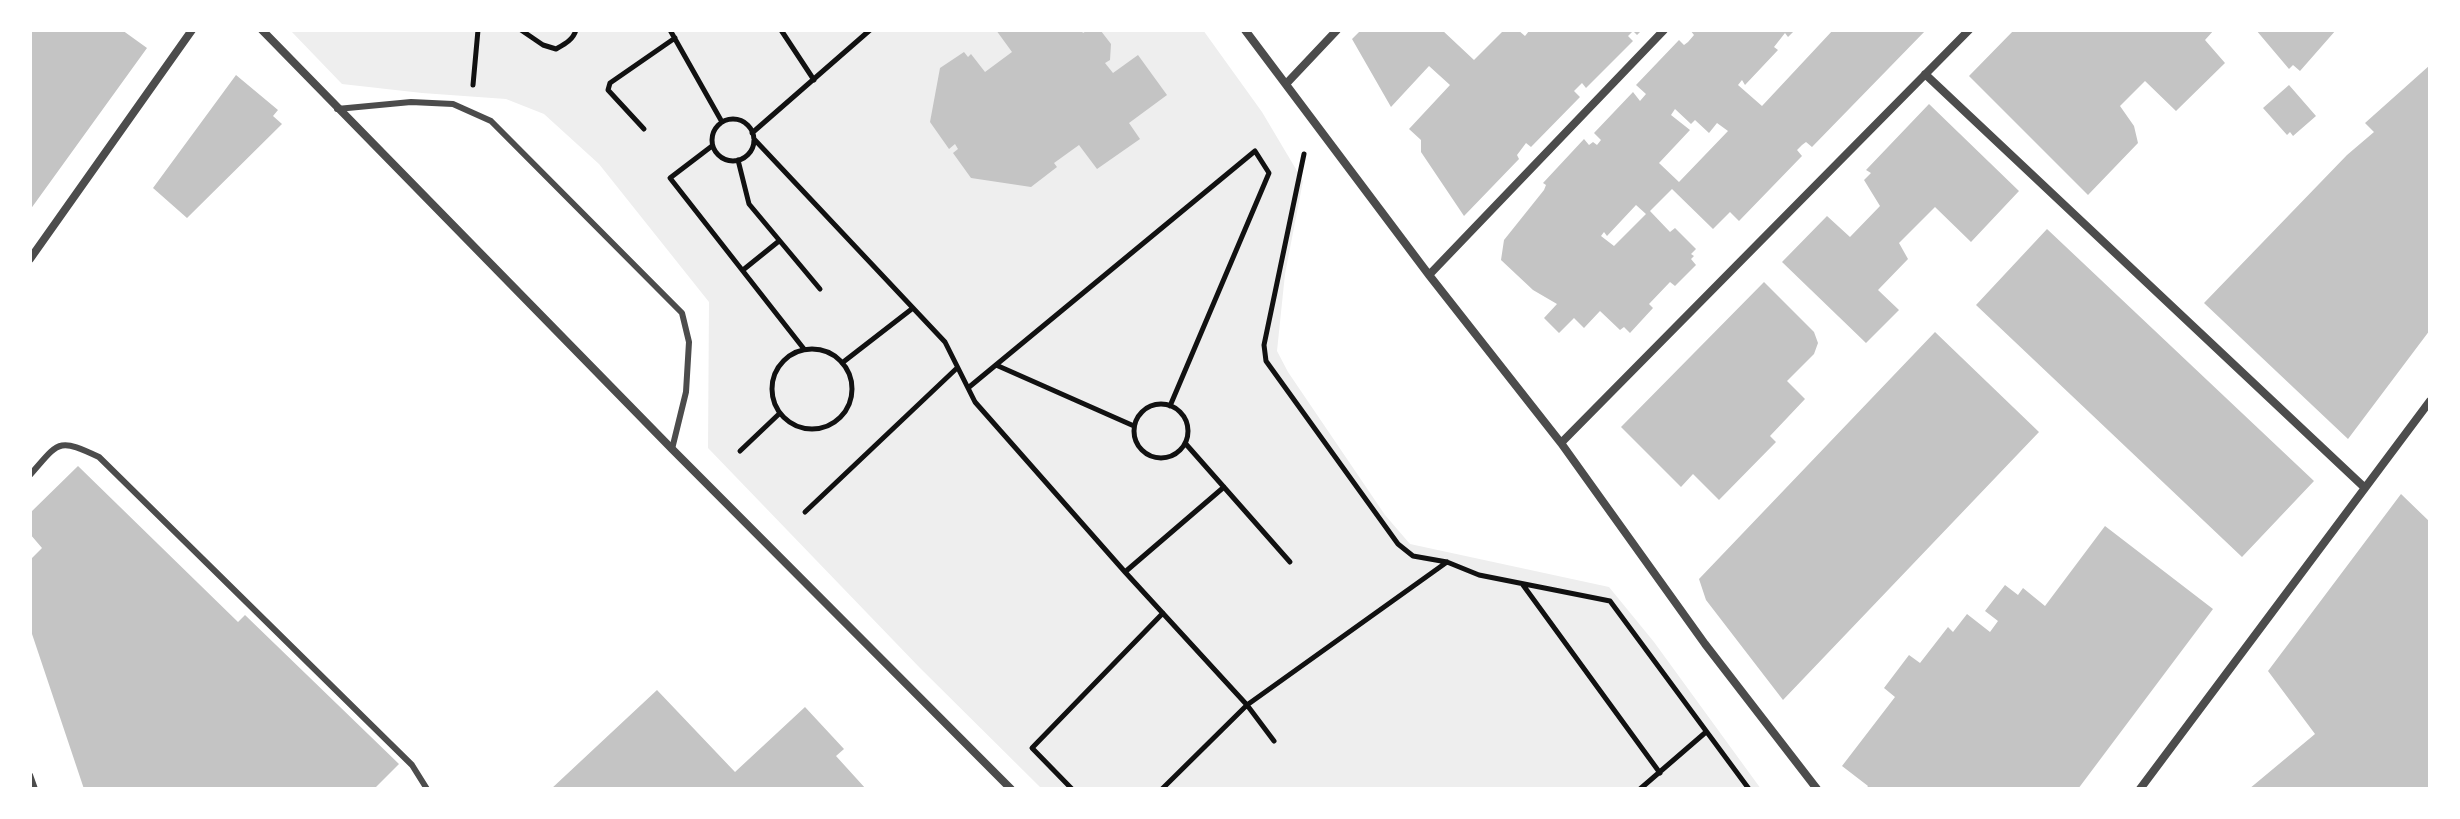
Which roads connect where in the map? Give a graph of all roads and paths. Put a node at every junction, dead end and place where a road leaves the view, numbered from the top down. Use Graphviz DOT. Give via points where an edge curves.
graph roads {
  1 [pos="192,30"];
  2 [pos="262,30"];
  3 [pos="478,30"];
  4 [pos="521,30"];
  5 [pos="576,30"];
  6 [pos="670,30"];
  7 [pos="781,30"];
  8 [pos="870,30"];
  9 [pos="1245,30"];
  10 [pos="1337,30"];
  11 [pos="1664,30"];
  12 [pos="1969,30"];
  13 [pos="675,38"];
  14 [pos="1925,74"];
  15 [pos="814,80"];
  16 [pos="1286,84"];
  17 [pos="337,109"];
  18 [pos="471,112"];
  19 [pos="1311,118"];
  20 [pos="722,122"];
  21 [pos="644,129"];
  22 [pos="753,136"];
  23 [pos="712,146"];
  24 [pos="738,160"];
  25 [pos="779,241"];
  26 [pos="30,259"];
  27 [pos="743,270"];
  28 [pos="1429,275"];
  29 [pos="820,289"];
  30 [pos="913,308"];
  31 [pos="804,349"];
  32 [pos="842,363"];
  33 [pos="996,365"];
  34 [pos="957,368"];
  35 [pos="968,388"];
  36 [pos="2430,401"];
  37 [pos="1170,406"];
  38 [pos="780,413"];
  39 [pos="1134,426"];
  40 [pos="1185,443"];
  41 [pos="1561,443"];
  42 [pos="672,449"];
  43 [pos="740,451"];
  44 [pos="30,475"];
  45 [pos="1224,487"];
  46 [pos="2365,488"];
  47 [pos="805,512"];
  48 [pos="1290,562"];
  49 [pos="1447,562"];
  50 [pos="1125,572"];
  51 [pos="1522,584"];
  52 [pos="1163,613"];
  53 [pos="1247,705"];
  54 [pos="1706,732"];
  55 [pos="1274,741"];
  56 [pos="1660,773"];
  57 [pos="30,775"];
  58 [pos="35,789"];
  59 [pos="427,789"];
  60 [pos="1011,789"];
  61 [pos="1072,789"];
  62 [pos="1162,789"];
  63 [pos="1640,789"];
  64 [pos="1749,789"];
  65 [pos="1817,789"];
  66 [pos="2140,789"];
  1 -- 26 [label="street"];
  2 -- 17 [label="street"];
  3 -- 18 [label="path"];
  4 -- 5 [label="path" via="556,49"];
  6 -- 13 [label="path"];
  7 -- 15 [label="path"];
  8 -- 15 [label="path"];
  9 -- 16 [label="street"];
  10 -- 16 [label="street"];
  11 -- 28 [label="street"];
  12 -- 14 [label="street"];
  13 -- 20 [label="path"];
  13 -- 21 [label="path" via="610,83 608,90"];
  14 -- 41 [label="street"];
  14 -- 46 [label="street"];
  15 -- 22 [label="path"];
  16 -- 19 [label="street"];
  17 -- 18 [label="lane" via="411,102 453,104"];
  17 -- 42 [label="street"];
  18 -- 42 [label="lane" via="491,121 682,313 689,342 686,392"];
  19 -- 28 [label="street"];
  19 -- 49 [label="path" via="1264,345 1266,361 1398,544 1413,556"];
  20 -- 22 [label="path" via="743,121"];
  20 -- 23 [label="path" via="714,129"];
  22 -- 24 [label="path" via="751,150"];
  22 -- 30 [label="path"];
  23 -- 24 [label="path" via="722,159"];
  23 -- 27 [label="path" via="670,178"];
  24 -- 25 [label="path" via="749,204"];
  25 -- 27 [label="path"];
  25 -- 29 [label="path"];
  27 -- 31 [label="path"];
  28 -- 41 [label="street"];
  30 -- 32 [label="path"];
  30 -- 34 [label="path" via="945,342"];
  31 -- 32 [label="path" via="822,350"];
  31 -- 38 [label="path" via="780,365 773,379 772,395"];
  32 -- 38 [label="path" via="852,384 851,399 832,424 802,428"];
  33 -- 35 [label="path"];
  33 -- 37 [label="path" via="1255,151 1269,173"];
  33 -- 39 [label="path"];
  34 -- 35 [label="path"];
  34 -- 47 [label="path"];
  35 -- 50 [label="path"];
  36 -- 46 [label="street"];
  37 -- 39 [label="path" via="1151,405"];
  37 -- 40 [label="path" via="1187,421"];
  38 -- 43 [label="path"];
  39 -- 40 [label="path" via="1135,441 1156,458 1170,457"];
  40 -- 45 [label="path"];
  41 -- 65 [label="street"];
  42 -- 60 [label="street"];
  44 -- 59 [label="lane" via="55,447 71,444 99,457 412,765"];
  45 -- 48 [label="path"];
  45 -- 50 [label="path"];
  46 -- 66 [label="street"];
  49 -- 51 [label="path"];
  49 -- 53 [label="path"];
  50 -- 52 [label="path"];
  51 -- 54 [label="path" via="1610,601"];
  51 -- 56 [label="path"];
  52 -- 53 [label="path"];
  52 -- 61 [label="path" via="1032,748"];
  53 -- 55 [label="path"];
  53 -- 62 [label="path"];
  54 -- 56 [label="path"];
  54 -- 64 [label="path"];
  56 -- 63 [label="path"];
  57 -- 58 [label="lane"];
}
